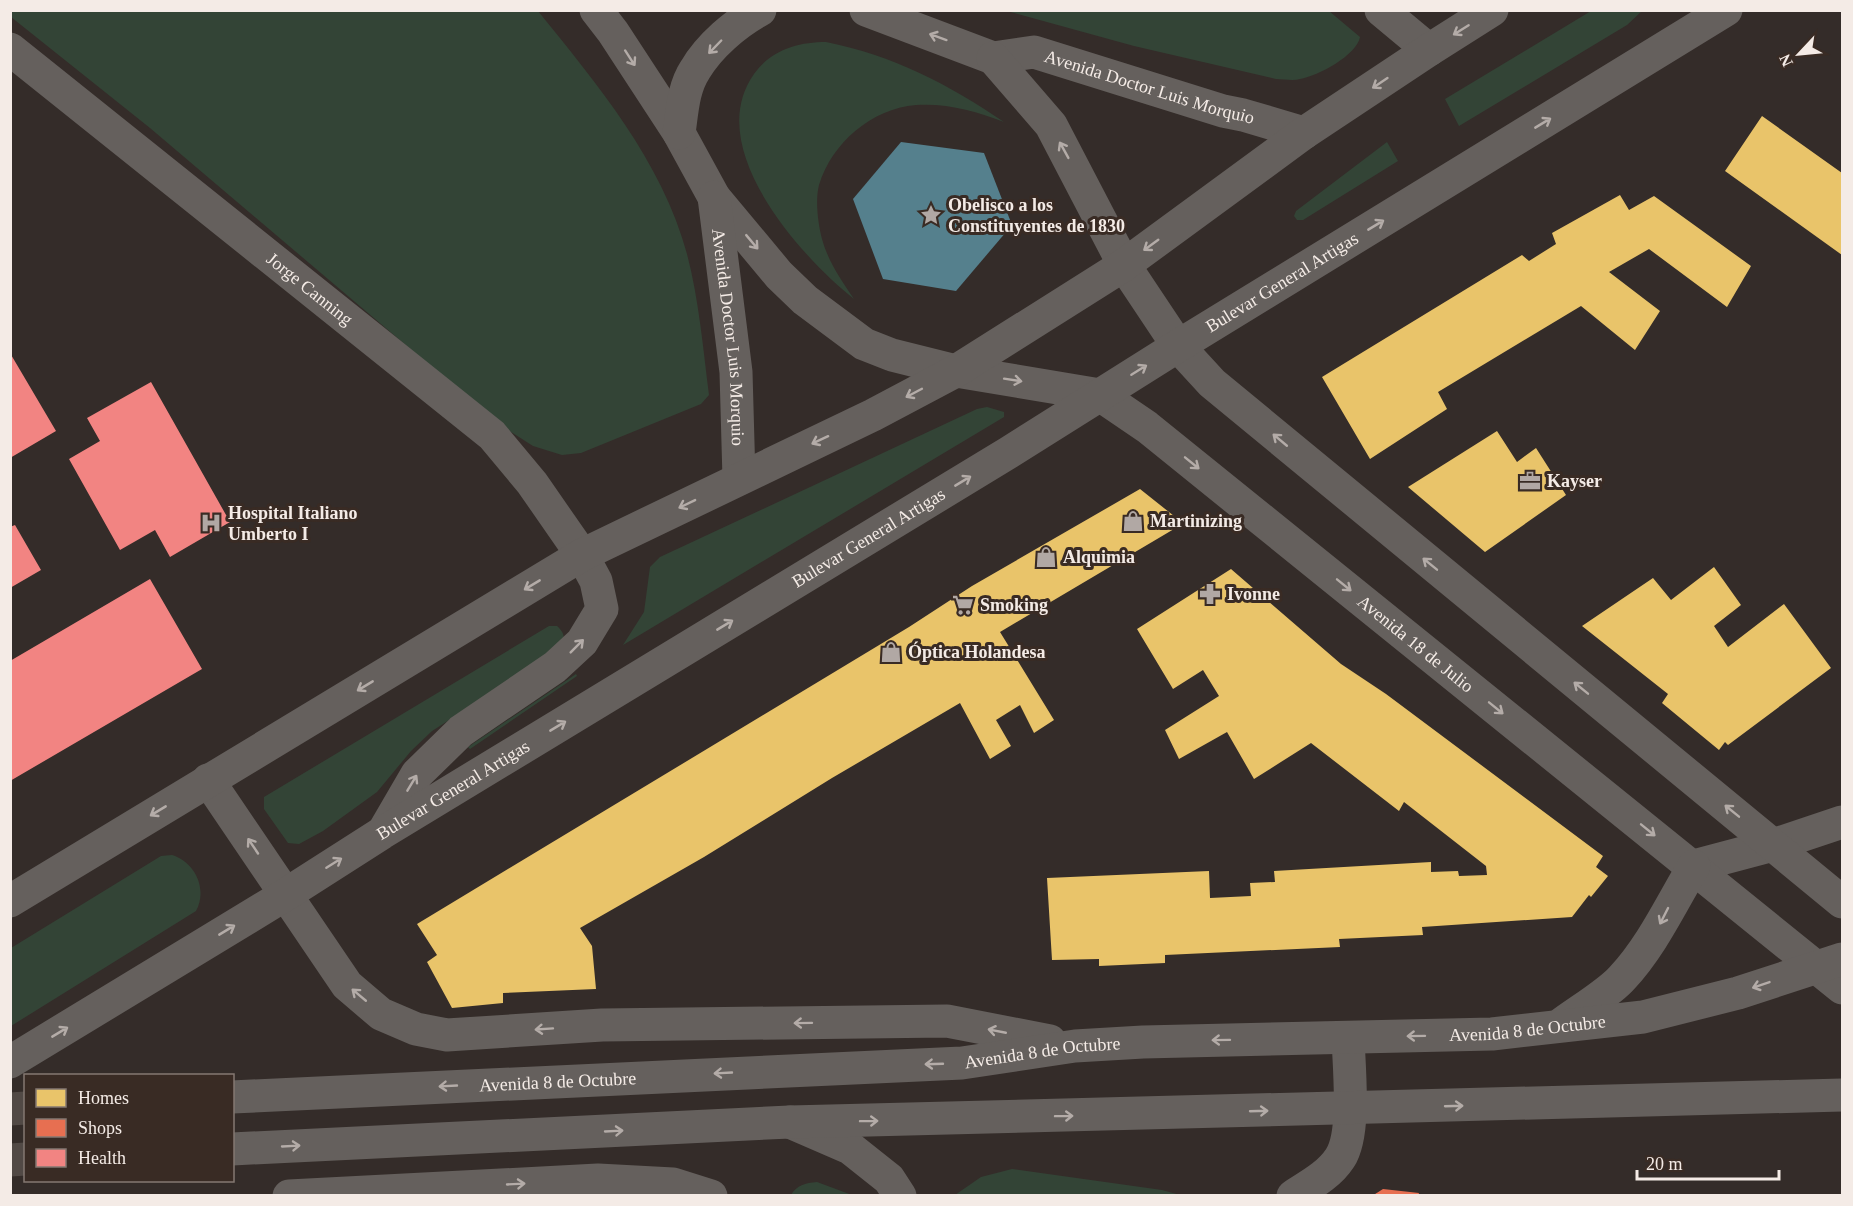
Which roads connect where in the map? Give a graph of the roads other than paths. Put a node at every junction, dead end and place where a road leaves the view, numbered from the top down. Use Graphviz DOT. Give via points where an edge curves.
graph roads {
  1 [pos="596,10"];
  2 [pos="760,10"];
  3 [pos="866,10"];
  4 [pos="1381,10"];
  5 [pos="1492,10"];
  6 [pos="1726,10"];
  7 [pos="10,49"];
  8 [pos="1429,50"];
  9 [pos="993,58"];
  10 [pos="679,133"];
  11 [pos="1304,133"];
  12 [pos="714,197"];
  13 [pos="1124,265"];
  14 [pos="1178,346"];
  15 [pos="956,371"];
  16 [pos="1100,395"];
  17 [pos="739,479"];
  18 [pos="582,555"];
  19 [pos="208,780"];
  20 [pos="1842,822"];
  21 [pos="382,833"];
  22 [pos="1773,845"];
  23 [pos="1694,866"];
  24 [pos="285,895"];
  25 [pos="10,901"];
  26 [pos="1842,902"];
  27 [pos="1829,962"];
  28 [pos="1842,988"];
  29 [pos="1558,1026"];
  30 [pos="1348,1038"];
  31 [pos="1075,1046"];
  32 [pos="10,1062"];
  33 [pos="1842,1095"];
  34 [pos="234,1097"];
  35 [pos="1350,1108"];
  36 [pos="790,1122"];
  37 [pos="234,1149"];
  38 [pos="290,1196"];
  39 [pos="711,1196"];
  40 [pos="900,1196"];
  41 [pos="1293,1196"];
  1 -- 10 [label="main road, Avenida Doctor Luis Morquio, one-way"];
  2 -- 10 [label="main road, one-way" via="715,45 694,71 684,99"];
  9 -- 3 [label="main road, Avenida Doctor Luis Morquio, one-way"];
  4 -- 8 [label="main road"];
  5 -- 8 [label="main road, one-way"];
  14 -- 6 [label="main road, Bulevar General Artigas, one-way"];
  7 -- 18 [label="main road, Jorge Canning" via="492,435 532,483"];
  8 -- 11 [label="main road, one-way"];
  9 -- 11 [label="main road, Avenida Doctor Luis Morquio" via="1034,52"];
  13 -- 9 [label="main road, Avenida Doctor Luis Morquio, one-way" via="1051,125"];
  10 -- 12 [label="main road, Avenida Doctor Luis Morquio"];
  11 -- 13 [label="main road, one-way"];
  12 -- 15 [label="main road, Avenida Doctor Luis Morquio, one-way" via="779,275 837,326 864,344 892,355"];
  12 -- 17 [label="main road, Avenida Doctor Luis Morquio" via="736,372"];
  13 -- 14 [label="main road"];
  13 -- 15 [label="main road"];
  16 -- 14 [label="main road, Bulevar General Artigas, one-way"];
  22 -- 14 [label="main road, one-way" via="1212,383"];
  15 -- 16 [label="main road, Avenida 18 de Julio, one-way"];
  15 -- 17 [label="main road, one-way"];
  21 -- 16 [label="main road, Bulevar General Artigas, one-way"];
  16 -- 23 [label="main road, Avenida 18 de Julio, one-way" via="1147,427"];
  17 -- 18 [label="main road, one-way"];
  18 -- 19 [label="main road, one-way"];
  21 -- 18 [label="main road, Jorge Canning, one-way" via="417,774 461,731 555,667 582,642 602,609 596,581"];
  24 -- 19 [label="main road, one-way"];
  19 -- 25 [label="main road, one-way"];
  20 -- 22 [label="main road"];
  24 -- 21 [label="main road, Bulevar General Artigas, one-way"];
  22 -- 23 [label="main road"];
  22 -- 26 [label="main road"];
  23 -- 27 [label="main road, Avenida 18 de Julio"];
  23 -- 29 [label="main road, one-way" via="1652,940 1621,980"];
  31 -- 24 [label="main road, one-way" via="946,1021 602,1025 447,1035 416,1029 381,1014 347,985"];
  32 -- 24 [label="main road, Bulevar General Artigas, one-way"];
  27 -- 28 [label="main road, Avenida 18 de Julio"];
  27 -- 29 [label="main road, Avenida 8 de Octubre, one-way" via="1738,993 1643,1017"];
  29 -- 30 [label="main road, Avenida 8 de Octubre, one-way" via="1492,1034"];
  30 -- 31 [label="main road, Avenida 8 de Octubre, one-way"];
  30 -- 35 [label="main road"];
  31 -- 34 [label="main road, Avenida 8 de Octubre, one-way" via="962,1063"];
  35 -- 33 [label="main road, one-way"];
  36 -- 35 [label="main road, one-way"];
  35 -- 41 [label="main road" via="1348,1136 1341,1157 1323,1177"];
  37 -- 36 [label="main road, one-way"];
  36 -- 40 [label="main road" via="850,1148 888,1179"];
  38 -- 39 [label="main road, one-way" via="597,1180 673,1184"];
}
